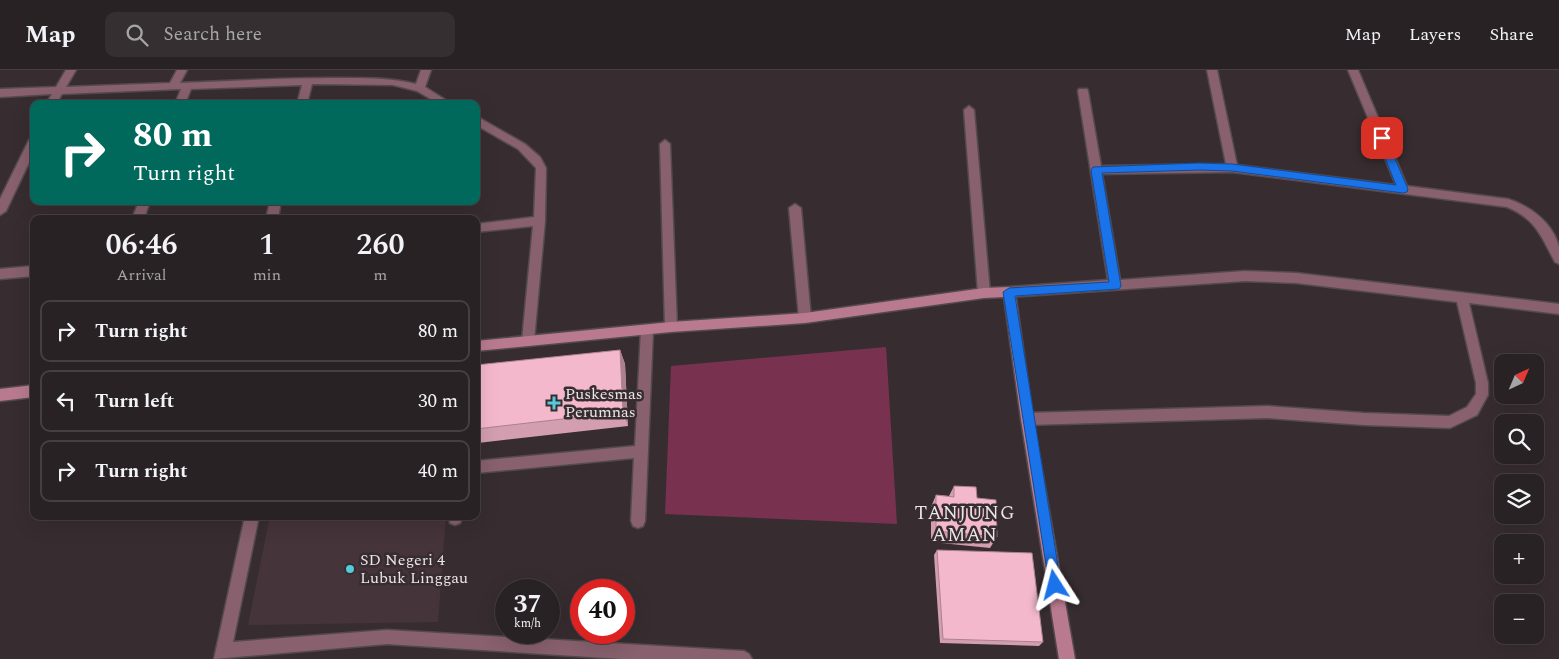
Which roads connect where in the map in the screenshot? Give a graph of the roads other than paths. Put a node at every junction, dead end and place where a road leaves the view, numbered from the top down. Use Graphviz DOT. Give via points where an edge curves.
graph roads {
  1 [pos="71,70"];
  2 [pos="182,70"];
  3 [pos="426,70"];
  4 [pos="1212,70"];
  5 [pos="1353,70"];
  6 [pos="308,81"];
  7 [pos="173,87"];
  8 [pos="187,87"];
  9 [pos="420,88"];
  10 [pos="1083,91"];
  11 [pos="57,92"];
  12 [pos="0,93"];
  13 [pos="54,100"];
  14 [pos="182,100"];
  15 [pos="303,100"];
  16 [pos="440,100"];
  17 [pos="969,110"];
  18 [pos="480,122"];
  19 [pos="665,144"];
  20 [pos="30,148"];
  21 [pos="1232,168"];
  22 [pos="1096,170"];
  23 [pos="1403,189"];
  24 [pos="795,208"];
  25 [pos="0,211"];
  26 [pos="539,221"];
  27 [pos="480,228"];
  28 [pos="1559,259"];
  29 [pos="30,271"];
  30 [pos="0,274"];
  31 [pos="1115,286"];
  32 [pos="1009,292"];
  33 [pos="984,293"];
  34 [pos="1462,297"];
  35 [pos="1559,309"];
  36 [pos="805,318"];
  37 [pos="671,327"];
  38 [pos="647,330"];
  39 [pos="528,341"];
  40 [pos="480,346"];
  41 [pos="30,391"];
  42 [pos="0,395"];
  43 [pos="1027,420"];
  44 [pos="641,451"];
  45 [pos="480,467"];
  46 [pos="251,520"];
  47 [pos="638,520"];
  48 [pos="223,655"];
  49 [pos="744,659"];
  50 [pos="1067,659"];
  1 -- 11 [label="street"];
  2 -- 7 [label="street"];
  3 -- 9 [label="street"];
  4 -- 21 [label="street"];
  5 -- 23 [label="street"];
  6 -- 8 [label="street"];
  6 -- 9 [label="street" via="382,81"];
  6 -- 15 [label="street"];
  7 -- 8 [label="street"];
  7 -- 11 [label="street"];
  8 -- 14 [label="street"];
  9 -- 16 [label="street"];
  10 -- 22 [label="street"];
  11 -- 12 [label="street"];
  11 -- 13 [label="street"];
  17 -- 33 [label="street"];
  18 -- 26 [label="street" via="525,149 538,161 542,173"];
  19 -- 37 [label="street"];
  20 -- 25 [label="street"];
  21 -- 22 [label="street"];
  21 -- 23 [label="street"];
  22 -- 31 [label="street"];
  23 -- 28 [label="street" via="1508,203 1527,210 1543,226"];
  24 -- 36 [label="street"];
  26 -- 27 [label="street"];
  26 -- 39 [label="street"];
  29 -- 30 [label="street"];
  31 -- 32 [label="street"];
  31 -- 34 [label="street" via="1245,276 1296,278"];
  32 -- 33 [label="street"];
  32 -- 43 [label="street"];
  33 -- 36 [label="street"];
  34 -- 35 [label="street"];
  34 -- 43 [label="street" via="1482,395 1472,412 1450,422 1268,412"];
  36 -- 37 [label="street"];
  37 -- 38 [label="street"];
  38 -- 39 [label="street"];
  38 -- 44 [label="street"];
  39 -- 40 [label="street"];
  41 -- 42 [label="street"];
  43 -- 50 [label="street"];
  44 -- 45 [label="street"];
  44 -- 47 [label="street"];
  46 -- 48 [label="street"];
  48 -- 49 [label="street" via="387,637"];
}
